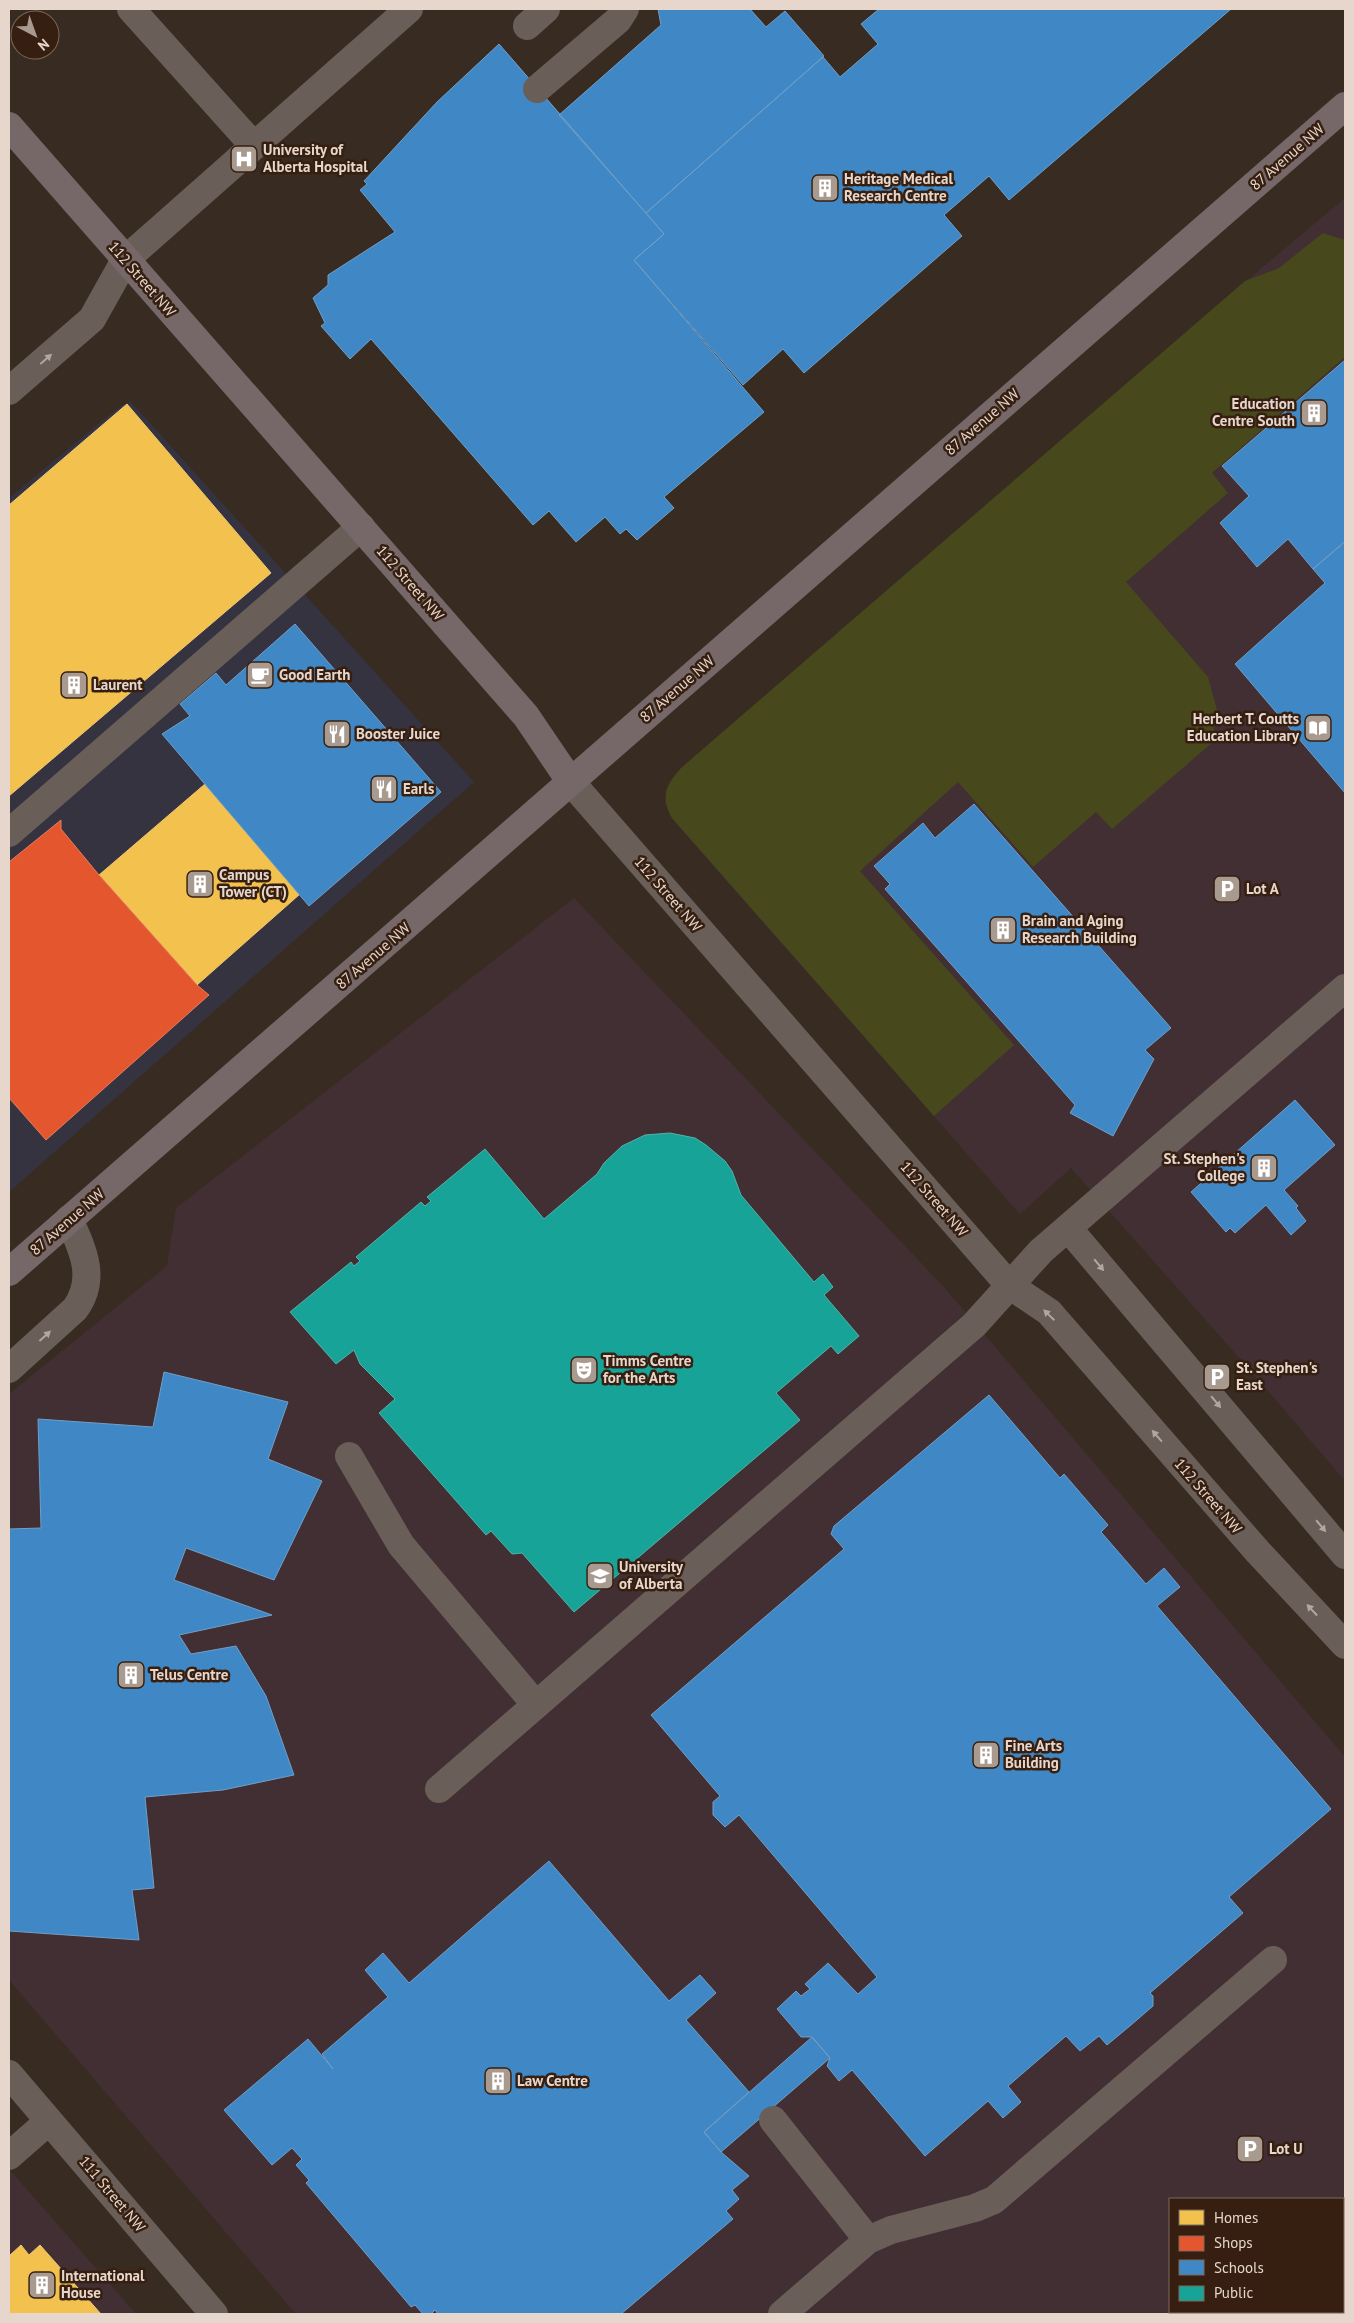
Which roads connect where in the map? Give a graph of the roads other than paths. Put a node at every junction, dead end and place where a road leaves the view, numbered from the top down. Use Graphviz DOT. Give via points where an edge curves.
graph roads {
  1 [pos="131,9"];
  2 [pos="409,9"];
  3 [pos="625,9"];
  4 [pos="537,89"];
  5 [pos="1345,106"];
  6 [pos="9,126"];
  7 [pos="254,146"];
  8 [pos="125,260"];
  9 [pos="9,391"];
  10 [pos="361,527"];
  11 [pos="570,781"];
  12 [pos="9,833"];
  13 [pos="1345,988"];
  14 [pos="69,1219"];
  15 [pos="1068,1228"];
  16 [pos="9,1272"];
  17 [pos="1010,1285"];
  18 [pos="9,1369"];
  19 [pos="349,1456"];
  20 [pos="1345,1554"];
  21 [pos="1345,1645"];
  22 [pos="536,1705"];
  23 [pos="439,1789"];
  24 [pos="1273,1960"];
  25 [pos="9,2074"];
  26 [pos="49,2120"];
  27 [pos="773,2120"];
  28 [pos="9,2156"];
  29 [pos="868,2240"];
  30 [pos="214,2314"];
  31 [pos="782,2314"];
  1 -- 7 [label="street"];
  2 -- 7 [label="street"];
  3 -- 4 [label="street" via="618,20"];
  5 -- 11 [label="main road, 87 Avenue NW"];
  6 -- 8 [label="main road, 112 Street NW"];
  7 -- 8 [label="street"];
  9 -- 8 [label="street, one-way" via="92,319"];
  8 -- 10 [label="main road, 112 Street NW"];
  10 -- 11 [label="main road, 112 Street NW" via="526,716"];
  10 -- 12 [label="street"];
  11 -- 14 [label="main road, 87 Avenue NW"];
  11 -- 17 [label="street, 112 Street NW"];
  13 -- 15 [label="street"];
  14 -- 16 [label="main road, 87 Avenue NW"];
  18 -- 14 [label="street, one-way" via="76,1309 84,1297 87,1270 81,1245"];
  15 -- 17 [label="street" via="1041,1251"];
  15 -- 20 [label="street, one-way"];
  21 -- 17 [label="street, 112 Street NW, one-way" via="1258,1552 1049,1312"];
  17 -- 22 [label="street" via="974,1325"];
  19 -- 22 [label="street" via="401,1545"];
  22 -- 23 [label="street"];
  24 -- 29 [label="street" via="994,2200 891,2230"];
  25 -- 26 [label="street, 111 Street NW"];
  26 -- 28 [label="street"];
  26 -- 30 [label="street, 111 Street NW"];
  27 -- 29 [label="street"];
  29 -- 31 [label="street"];
}
